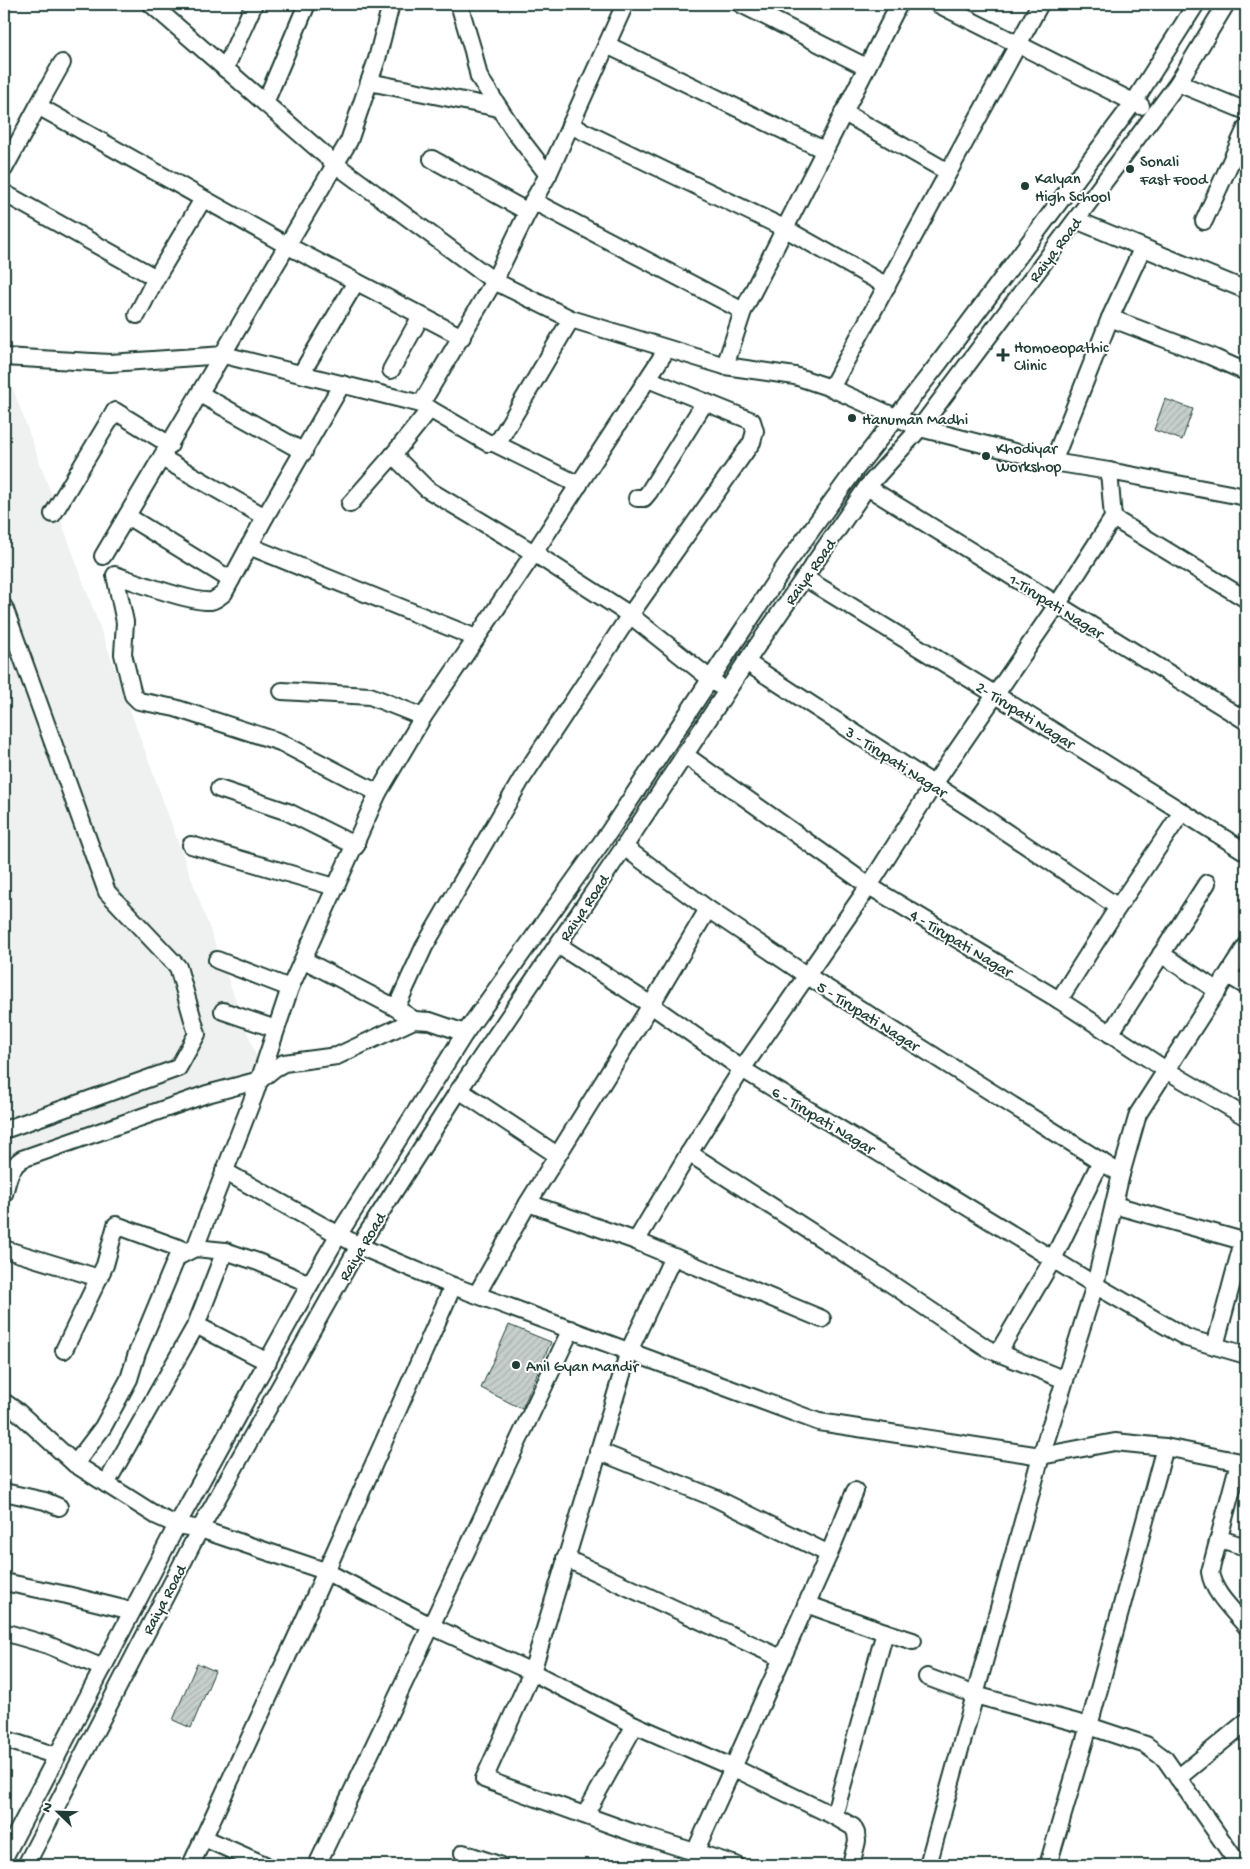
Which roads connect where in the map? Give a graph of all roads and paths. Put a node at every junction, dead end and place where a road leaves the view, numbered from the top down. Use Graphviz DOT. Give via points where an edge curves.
graph roads {
  1 [pos="151,4"];
  2 [pos="254,4"];
  3 [pos="307,4"];
  4 [pos="390,4"];
  5 [pos="459,4"];
  6 [pos="626,4"];
  7 [pos="740,4"];
  8 [pos="899,4"];
  9 [pos="938,4"];
  10 [pos="1040,4"];
  11 [pos="1196,4"];
  12 [pos="1226,4"];
  13 [pos="1018,44"];
  14 [pos="607,45"];
  15 [pos="62,63"];
  16 [pos="866,67"];
  17 [pos="225,69"];
  18 [pos="369,82"];
  19 [pos="1178,83"];
  20 [pos="1134,102"];
  21 [pos="264,103"];
  22 [pos="38,106"];
  23 [pos="499,108"];
  24 [pos="1246,111"];
  25 [pos="843,112"];
  26 [pos="1155,114"];
  27 [pos="570,124"];
  28 [pos="1246,128"];
  29 [pos="10,143"];
  30 [pos="824,150"];
  31 [pos="432,159"];
  32 [pos="335,164"];
  33 [pos="4,169"];
  34 [pos="948,172"];
  35 [pos="548,175"];
  36 [pos="4,193"];
  37 [pos="204,199"];
  38 [pos="530,207"];
  39 [pos="1076,220"];
  40 [pos="1204,221"];
  41 [pos="784,228"];
  42 [pos="288,246"];
  43 [pos="1142,248"];
  44 [pos="156,278"];
  45 [pos="494,281"];
  46 [pos="356,282"];
  47 [pos="887,286"];
  48 [pos="1246,290"];
  49 [pos="743,311"];
  50 [pos="137,315"];
  51 [pos="421,316"];
  52 [pos="1110,318"];
  53 [pos="571,319"];
  54 [pos="462,337"];
  55 [pos="668,350"];
  56 [pos="224,355"];
  57 [pos="4,357"];
  58 [pos="725,366"];
  59 [pos="392,370"];
  60 [pos="1246,372"];
  61 [pos="301,374"];
  62 [pos="648,379"];
  63 [pos="342,384"];
  64 [pos="831,388"];
  65 [pos="200,394"];
  66 [pos="705,402"];
  67 [pos="425,406"];
  68 [pos="895,417"];
  69 [pos="920,428"];
  70 [pos="494,443"];
  71 [pos="166,451"];
  72 [pos="304,452"];
  73 [pos="393,455"];
  74 [pos="1053,462"];
  75 [pos="1109,471"];
  76 [pos="579,485"];
  77 [pos="867,487"];
  78 [pos="1246,497"];
  79 [pos="637,498"];
  80 [pos="350,504"];
  81 [pos="53,514"];
  82 [pos="128,516"];
  83 [pos="265,517"];
  84 [pos="1113,518"];
  85 [pos="249,546"];
  86 [pos="534,553"];
  87 [pos="103,556"];
  88 [pos="804,578"];
  89 [pos="231,580"];
  90 [pos="1246,599"];
  91 [pos="1057,605"];
  92 [pos="4,607"];
  93 [pos="630,615"];
  94 [pos="476,638"];
  95 [pos="746,662"];
  96 [pos="710,679"];
  97 [pos="282,691"];
  98 [pos="727,691"];
  99 [pos="996,695"];
  100 [pos="422,717"];
  101 [pos="1246,721"];
  102 [pos="685,755"];
  103 [pos="934,784"];
  104 [pos="219,790"];
  105 [pos="378,794"];
  106 [pos="1182,812"];
  107 [pos="191,845"];
  108 [pos="356,846"];
  109 [pos="624,847"];
  110 [pos="1246,852"];
  111 [pos="1207,883"];
  112 [pos="869,886"];
  113 [pos="335,888"];
  114 [pos="1118,908"];
  115 [pos="708,909"];
  116 [pos="558,945"];
  117 [pos="1246,946"];
  118 [pos="1162,954"];
  119 [pos="217,960"];
  120 [pos="304,960"];
  121 [pos="806,975"];
  122 [pos="1228,975"];
  123 [pos="1246,986"];
  124 [pos="290,988"];
  125 [pos="1218,990"];
  126 [pos="1059,1000"];
  127 [pos="651,1006"];
  128 [pos="396,1008"];
  129 [pos="223,1011"];
  130 [pos="414,1020"];
  131 [pos="276,1029"];
  132 [pos="466,1033"];
  133 [pos="1110,1034"];
  134 [pos="742,1069"];
  135 [pos="1166,1070"];
  136 [pos="260,1080"];
  137 [pos="460,1090"];
  138 [pos="1246,1117"];
  139 [pos="4,1130"];
  140 [pos="689,1152"];
  141 [pos="557,1155"];
  142 [pos="1101,1161"];
  143 [pos="224,1171"];
  144 [pos="1121,1174"];
  145 [pos="4,1194"];
  146 [pos="528,1203"];
  147 [pos="1114,1205"];
  148 [pos="339,1234"];
  149 [pos="636,1241"];
  150 [pos="359,1246"];
  151 [pos="4,1249"];
  152 [pos="191,1250"];
  153 [pos="224,1252"];
  154 [pos="673,1257"];
  155 [pos="1053,1259"];
  156 [pos="99,1278"];
  157 [pos="310,1284"];
  158 [pos="1095,1285"];
  159 [pos="454,1286"];
  160 [pos="477,1294"];
  161 [pos="822,1319"];
  162 [pos="196,1325"];
  163 [pos="571,1329"];
  164 [pos="1214,1346"];
  165 [pos="64,1350"];
  166 [pos="629,1351"];
  167 [pos="998,1353"];
  168 [pos="1246,1355"];
  169 [pos="268,1362"];
  170 [pos="1064,1380"];
  171 [pos="4,1402"];
  172 [pos="1165,1447"];
  173 [pos="598,1451"];
  174 [pos="1041,1456"];
  175 [pos="1243,1462"];
  176 [pos="75,1464"];
  177 [pos="106,1484"];
  178 [pos="855,1491"];
  179 [pos="4,1492"];
  180 [pos="59,1507"];
  181 [pos="177,1525"];
  182 [pos="200,1528"];
  183 [pos="1220,1538"];
  184 [pos="1246,1546"];
  185 [pos="829,1554"];
  186 [pos="565,1558"];
  187 [pos="326,1571"];
  188 [pos="4,1582"];
  189 [pos="806,1604"];
  190 [pos="132,1611"];
  191 [pos="432,1626"];
  192 [pos="1246,1626"];
  193 [pos="4,1632"];
  194 [pos="885,1632"];
  195 [pos="914,1641"];
  196 [pos="781,1658"];
  197 [pos="103,1668"];
  198 [pos="532,1672"];
  199 [pos="927,1678"];
  200 [pos="975,1695"];
  201 [pos="1246,1722"];
  202 [pos="635,1725"];
  203 [pos="1089,1726"];
  204 [pos="4,1740"];
  205 [pos="57,1756"];
  206 [pos="734,1768"];
  207 [pos="1178,1778"];
  208 [pos="585,1815"];
  209 [pos="834,1816"];
  210 [pos="204,1838"];
  211 [pos="696,1852"];
  212 [pos="463,1853"];
  213 [pos="4,1858"];
  214 [pos="26,1865"];
  215 [pos="191,1865"];
  216 [pos="265,1865"];
  217 [pos="317,1865"];
  218 [pos="499,1865"];
  219 [pos="736,1865"];
  220 [pos="851,1865"];
  221 [pos="928,1865"];
  222 [pos="1048,1865"];
  223 [pos="1239,1865"];
  1 -- 17 [label="street"];
  2 -- 17 [label="street"];
  3 -- 21 [label="street"];
  4 -- 18 [label="street"];
  5 -- 23 [label="street" via="479,77"];
  6 -- 14 [label="street"];
  7 -- 16 [label="street"];
  8 -- 16 [label="street"];
  9 -- 13 [label="street"];
  10 -- 13 [label="street"];
  11 -- 20 [label="street, Raiya Road"];
  12 -- 19 [label="street, Raiya Road"];
  13 -- 20 [label="street"];
  13 -- 34 [label="street"];
  14 -- 27 [label="street"];
  14 -- 30 [label="street"];
  15 -- 22 [label="street"];
  16 -- 25 [label="street"];
  17 -- 21 [label="street"];
  18 -- 23 [label="street"];
  18 -- 32 [label="street" via="349,141"];
  19 -- 24 [label="street"];
  19 -- 26 [label="street, Raiya Road"];
  20 -- 26 [label="street"];
  20 -- 68 [label="street, Raiya Road"];
  21 -- 32 [label="street"];
  22 -- 29 [label="street"];
  22 -- 37 [label="street"];
  23 -- 35 [label="street"];
  25 -- 30 [label="street"];
  25 -- 34 [label="street"];
  26 -- 39 [label="street, Raiya Road"];
  27 -- 35 [label="street"];
  27 -- 41 [label="street"];
  28 -- 40 [label="street"];
  29 -- 33 [label="street"];
  30 -- 41 [label="street"];
  31 -- 38 [label="street"];
  32 -- 42 [label="street"];
  32 -- 45 [label="street"];
  34 -- 47 [label="street"];
  35 -- 38 [label="street"];
  36 -- 44 [label="street"];
  37 -- 42 [label="street"];
  37 -- 44 [label="street"];
  38 -- 45 [label="street"];
  38 -- 49 [label="street"];
  39 -- 43 [label="street"];
  39 -- 69 [label="street, Raiya Road"];
  41 -- 47 [label="street"];
  41 -- 49 [label="street"];
  42 -- 46 [label="street"];
  42 -- 56 [label="street"];
  43 -- 48 [label="street"];
  43 -- 52 [label="street"];
  44 -- 50 [label="street"];
  45 -- 53 [label="street"];
  45 -- 54 [label="street"];
  46 -- 51 [label="street"];
  46 -- 61 [label="street"];
  47 -- 64 [label="street"];
  49 -- 58 [label="street"];
  51 -- 54 [label="street"];
  51 -- 59 [label="street"];
  52 -- 60 [label="street"];
  52 -- 74 [label="street"];
  53 -- 55 [label="street"];
  53 -- 70 [label="street" via="500,439"];
  54 -- 67 [label="street"];
  55 -- 58 [label="street"];
  55 -- 62 [label="street"];
  56 -- 57 [label="street" via="110,363"];
  56 -- 61 [label="street"];
  56 -- 65 [label="street"];
  58 -- 64 [label="street" via="795,376"];
  61 -- 63 [label="street"];
  62 -- 66 [label="street"];
  62 -- 76 [label="street"];
  63 -- 67 [label="street"];
  63 -- 72 [label="street"];
  64 -- 68 [label="street"];
  65 -- 71 [label="street"];
  65 -- 72 [label="street"];
  66 -- 79 [label="street" via="649,492 644,498"];
  66 -- 93 [label="street" via="752,421 755,431 752,442"];
  67 -- 70 [label="street" via="488,443"];
  67 -- 73 [label="street"];
  68 -- 69 [label="street"];
  68 -- 96 [label="street, Raiya Road" via="798,550"];
  69 -- 74 [label="street"];
  69 -- 77 [label="street, Raiya Road"];
  70 -- 76 [label="street"];
  71 -- 81 [label="street" via="115,411"];
  71 -- 82 [label="street"];
  71 -- 83 [label="street"];
  72 -- 83 [label="street"];
  73 -- 80 [label="street"];
  73 -- 86 [label="street" via="426,489"];
  74 -- 75 [label="street"];
  75 -- 78 [label="street"];
  75 -- 84 [label="street"];
  76 -- 86 [label="street"];
  77 -- 88 [label="street, Raiya Road"];
  77 -- 91 [label="street, 1-Tirupati Nagar"];
  82 -- 87 [label="street"];
  82 -- 89 [label="street"];
  83 -- 85 [label="street"];
  84 -- 90 [label="street"];
  84 -- 91 [label="street"];
  85 -- 89 [label="street"];
  85 -- 94 [label="street"];
  86 -- 93 [label="street"];
  86 -- 94 [label="street"];
  88 -- 95 [label="street, Raiya Road"];
  88 -- 99 [label="street, 2- Tirupati Nagar"];
  89 -- 105 [label="street" via="224,593 210,601 115,576 125,622 123,654 134,696 138,701 175,708 280,742"];
  91 -- 99 [label="street"];
  91 -- 101 [label="street, 1-Tirupati Nagar"];
  92 -- 139 [label="street" via="107,892 178,967 197,1034 178,1068"];
  93 -- 96 [label="street"];
  93 -- 128 [label="street" via="521,780 424,947"];
  94 -- 100 [label="street"];
  95 -- 98 [label="street, Raiya Road"];
  95 -- 103 [label="street, 3 - Tirupati Nagar"];
  96 -- 98 [label="street"];
  96 -- 132 [label="street, Raiya Road" via="609,832"];
  97 -- 100 [label="street" via="370,696"];
  98 -- 102 [label="street, Raiya Road"];
  99 -- 103 [label="street"];
  99 -- 106 [label="street, 2- Tirupati Nagar"];
  100 -- 105 [label="street"];
  102 -- 109 [label="street, Raiya Road"];
  102 -- 112 [label="street, 4 - Tirupati Nagar"];
  103 -- 112 [label="street"];
  103 -- 114 [label="street, 3 - Tirupati Nagar"];
  104 -- 108 [label="street" via="288,812"];
  105 -- 108 [label="street"];
  106 -- 110 [label="street, 2- Tirupati Nagar"];
  106 -- 114 [label="street"];
  107 -- 113 [label="street"];
  108 -- 113 [label="street"];
  109 -- 115 [label="street, 5 - Tirupati Nagar"];
  109 -- 116 [label="street, Raiya Road"];
  111 -- 118 [label="street"];
  112 -- 121 [label="street"];
  112 -- 126 [label="street, 4 - Tirupati Nagar"];
  113 -- 120 [label="street"];
  114 -- 126 [label="street"];
  115 -- 121 [label="street, 5 - Tirupati Nagar"];
  115 -- 127 [label="street"];
  116 -- 127 [label="street, 6 - Tirupati Nagar"];
  116 -- 137 [label="street, Raiya Road"];
  117 -- 122 [label="street"];
  118 -- 125 [label="street"];
  118 -- 133 [label="street"];
  119 -- 124 [label="street"];
  120 -- 124 [label="street"];
  120 -- 128 [label="street"];
  121 -- 134 [label="street"];
  121 -- 142 [label="street, 5 - Tirupati Nagar"];
  122 -- 123 [label="street"];
  122 -- 125 [label="street"];
  124 -- 131 [label="street"];
  125 -- 135 [label="street"];
  126 -- 133 [label="street, 4 - Tirupati Nagar"];
  127 -- 134 [label="street, 6 - Tirupati Nagar"];
  127 -- 141 [label="street"];
  128 -- 130 [label="street"];
  129 -- 131 [label="street"];
  130 -- 132 [label="street" via="430,1021"];
  130 -- 136 [label="street" via="337,1056 284,1063"];
  131 -- 136 [label="street"];
  132 -- 148 [label="street, Raiya Road"];
  133 -- 135 [label="street, 4 - Tirupati Nagar"];
  134 -- 140 [label="street"];
  134 -- 155 [label="street, 6 - Tirupati Nagar"];
  135 -- 138 [label="street, 4 - Tirupati Nagar"];
  135 -- 144 [label="street" via="1138,1114"];
  136 -- 143 [label="street"];
  136 -- 145 [label="street" via="206,1094 22,1159 10,1172"];
  137 -- 141 [label="street"];
  137 -- 150 [label="street, Raiya Road"];
  140 -- 149 [label="street"];
  140 -- 167 [label="street"];
  141 -- 146 [label="street"];
  142 -- 144 [label="street, 5 - Tirupati Nagar"];
  142 -- 155 [label="street"];
  143 -- 148 [label="street"];
  143 -- 152 [label="street"];
  144 -- 147 [label="street"];
  146 -- 149 [label="street"];
  146 -- 160 [label="street"];
  147 -- 158 [label="street"];
  147 -- 164 [label="street" via="1243,1241"];
  148 -- 150 [label="street"];
  148 -- 157 [label="street, Raiya Road"];
  149 -- 154 [label="street"];
  150 -- 159 [label="street"];
  150 -- 182 [label="street, Raiya Road"];
  151 -- 156 [label="street"];
  152 -- 153 [label="street"];
  152 -- 156 [label="street" via="116,1225"];
  152 -- 176 [label="street" via="175,1262 129,1380 102,1427"];
  153 -- 157 [label="street"];
  153 -- 162 [label="street"];
  154 -- 161 [label="street"];
  154 -- 166 [label="street"];
  155 -- 158 [label="street, 6 - Tirupati Nagar"];
  155 -- 167 [label="street"];
  156 -- 165 [label="street"];
  157 -- 169 [label="street, Raiya Road"];
  158 -- 164 [label="street, 6 - Tirupati Nagar" via="1187,1338"];
  158 -- 170 [label="street"];
  159 -- 160 [label="street"];
  159 -- 187 [label="street"];
  160 -- 163 [label="street"];
  162 -- 169 [label="street"];
  162 -- 177 [label="street"];
  163 -- 166 [label="street"];
  163 -- 191 [label="street"];
  164 -- 168 [label="street, 6 - Tirupati Nagar"];
  166 -- 173 [label="street"];
  166 -- 174 [label="street" via="819,1422"];
  167 -- 170 [label="street"];
  169 -- 181 [label="street, Raiya Road"];
  170 -- 174 [label="street"];
  171 -- 176 [label="street"];
  172 -- 174 [label="street" via="1115,1442"];
  172 -- 175 [label="street"];
  172 -- 203 [label="street"];
  173 -- 185 [label="street" via="716,1498"];
  173 -- 186 [label="street"];
  174 -- 200 [label="street"];
  175 -- 183 [label="street"];
  176 -- 177 [label="street"];
  177 -- 181 [label="street"];
  178 -- 185 [label="street"];
  179 -- 180 [label="street"];
  181 -- 182 [label="street"];
  181 -- 190 [label="street, Raiya Road"];
  182 -- 187 [label="street"];
  182 -- 214 [label="street, Raiya Road"];
  183 -- 184 [label="street"];
  183 -- 192 [label="street" via="1210,1572 1211,1580"];
  185 -- 189 [label="street"];
  186 -- 196 [label="street"];
  186 -- 198 [label="street"];
  187 -- 191 [label="street"];
  187 -- 210 [label="street"];
  188 -- 190 [label="street"];
  189 -- 194 [label="street"];
  189 -- 196 [label="street"];
  190 -- 197 [label="street, Raiya Road"];
  191 -- 198 [label="street"];
  191 -- 217 [label="street"];
  193 -- 197 [label="street" via="48,1645"];
  194 -- 195 [label="street"];
  194 -- 209 [label="street"];
  196 -- 206 [label="street"];
  197 -- 205 [label="street, Raiya Road"];
  198 -- 202 [label="street"];
  198 -- 208 [label="street" via="484,1779"];
  199 -- 200 [label="street"];
  200 -- 203 [label="street"];
  200 -- 221 [label="street"];
  201 -- 207 [label="street"];
  202 -- 206 [label="street"];
  202 -- 208 [label="street"];
  203 -- 207 [label="street" via="1146,1745 1165,1759"];
  203 -- 222 [label="street"];
  204 -- 205 [label="street"];
  205 -- 213 [label="street, Raiya Road"];
  206 -- 209 [label="street"];
  206 -- 211 [label="street"];
  207 -- 223 [label="street"];
  208 -- 211 [label="street"];
  209 -- 220 [label="street" via="853,1827 856,1833"];
  210 -- 215 [label="street"];
  210 -- 216 [label="street"];
  211 -- 219 [label="street"];
  212 -- 218 [label="street"];
}
